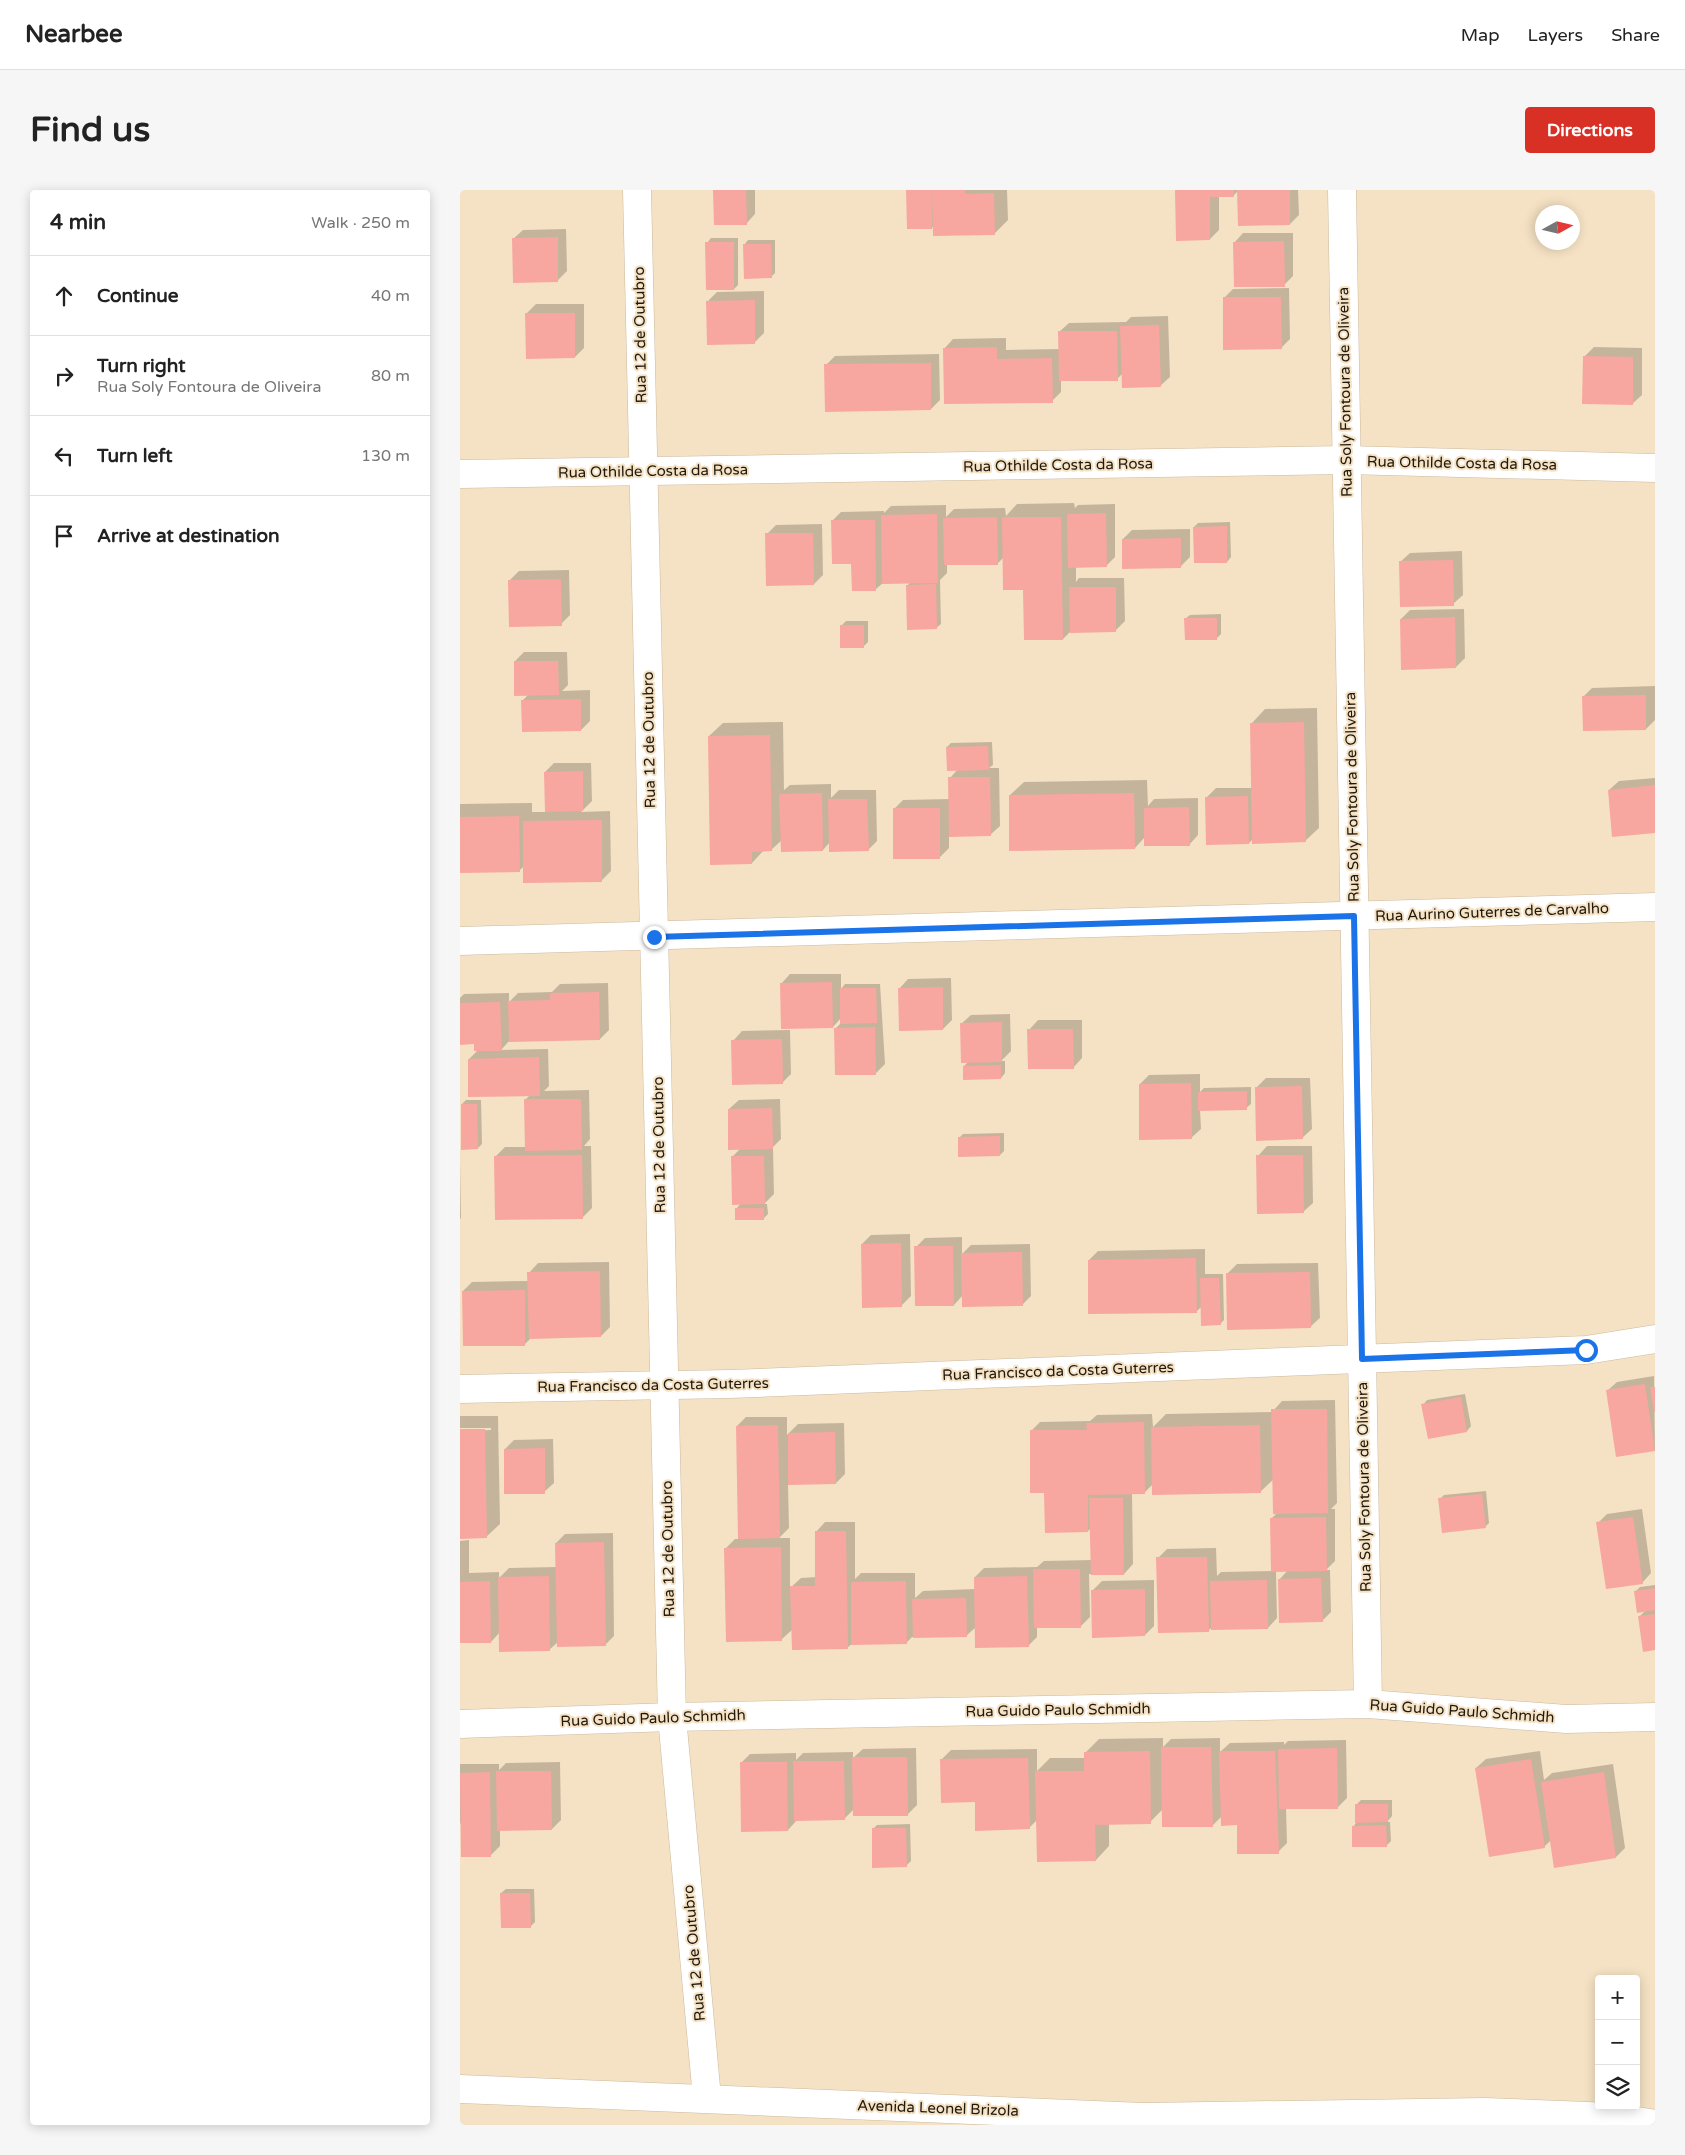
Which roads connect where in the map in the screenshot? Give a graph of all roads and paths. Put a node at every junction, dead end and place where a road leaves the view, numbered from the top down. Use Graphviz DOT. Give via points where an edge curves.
graph roads {
  1 [pos="637,190"];
  2 [pos="1342,190"];
  3 [pos="1346,460"];
  4 [pos="1655,468"];
  5 [pos="643,471"];
  6 [pos="460,474"];
  7 [pos="1655,907"];
  8 [pos="1354,916"];
  9 [pos="654,937"];
  10 [pos="460,941"];
  11 [pos="1655,1339"];
  12 [pos="1362,1359"];
  13 [pos="664,1386"];
  14 [pos="460,1389"];
  15 [pos="1368,1704"];
  16 [pos="1655,1716"];
  17 [pos="672,1717"];
  18 [pos="460,1724"];
  19 [pos="460,2089"];
  20 [pos="707,2098"];
  21 [pos="1143,2121"];
  22 [pos="1655,2124"];
  1 -- 5 [label="street, Rua 12 de Outubro"];
  2 -- 3 [label="street, Rua Soly Fontoura de Oliveira"];
  3 -- 4 [label="street, Rua Othilde Costa da Rosa"];
  3 -- 5 [label="street, Rua Othilde Costa da Rosa"];
  3 -- 8 [label="street, Rua Soly Fontoura de Oliveira"];
  5 -- 6 [label="street, Rua Othilde Costa da Rosa"];
  5 -- 9 [label="street, Rua 12 de Outubro"];
  7 -- 8 [label="street, Rua Aurino Guterres de Carvalho"];
  8 -- 9 [label="street, Rua Aurino Guterres de Carvalho"];
  8 -- 12 [label="street, Rua Soly Fontoura de Oliveira"];
  9 -- 10 [label="street, Rua Aurino Guterres de Carvalho"];
  9 -- 13 [label="street, Rua 12 de Outubro"];
  11 -- 12 [label="street, Rua Francisco da Costa Guterres" via="1586,1350"];
  12 -- 13 [label="street, Rua Francisco da Costa Guterres"];
  12 -- 15 [label="street, Rua Soly Fontoura de Oliveira"];
  13 -- 14 [label="street, Rua Francisco da Costa Guterres"];
  13 -- 17 [label="street, Rua 12 de Outubro"];
  15 -- 16 [label="street, Rua Guido Paulo Schmidh" via="1566,1719"];
  15 -- 17 [label="street, Rua Guido Paulo Schmidh"];
  17 -- 18 [label="street, Rua Guido Paulo Schmidh"];
  17 -- 20 [label="street, Rua 12 de Outubro"];
  19 -- 20 [label="street, Avenida Leonel Brizola"];
  20 -- 21 [label="street, Avenida Leonel Brizola"];
  21 -- 22 [label="street, Avenida Leonel Brizola" via="1485,2112 1612,2117"];
}
